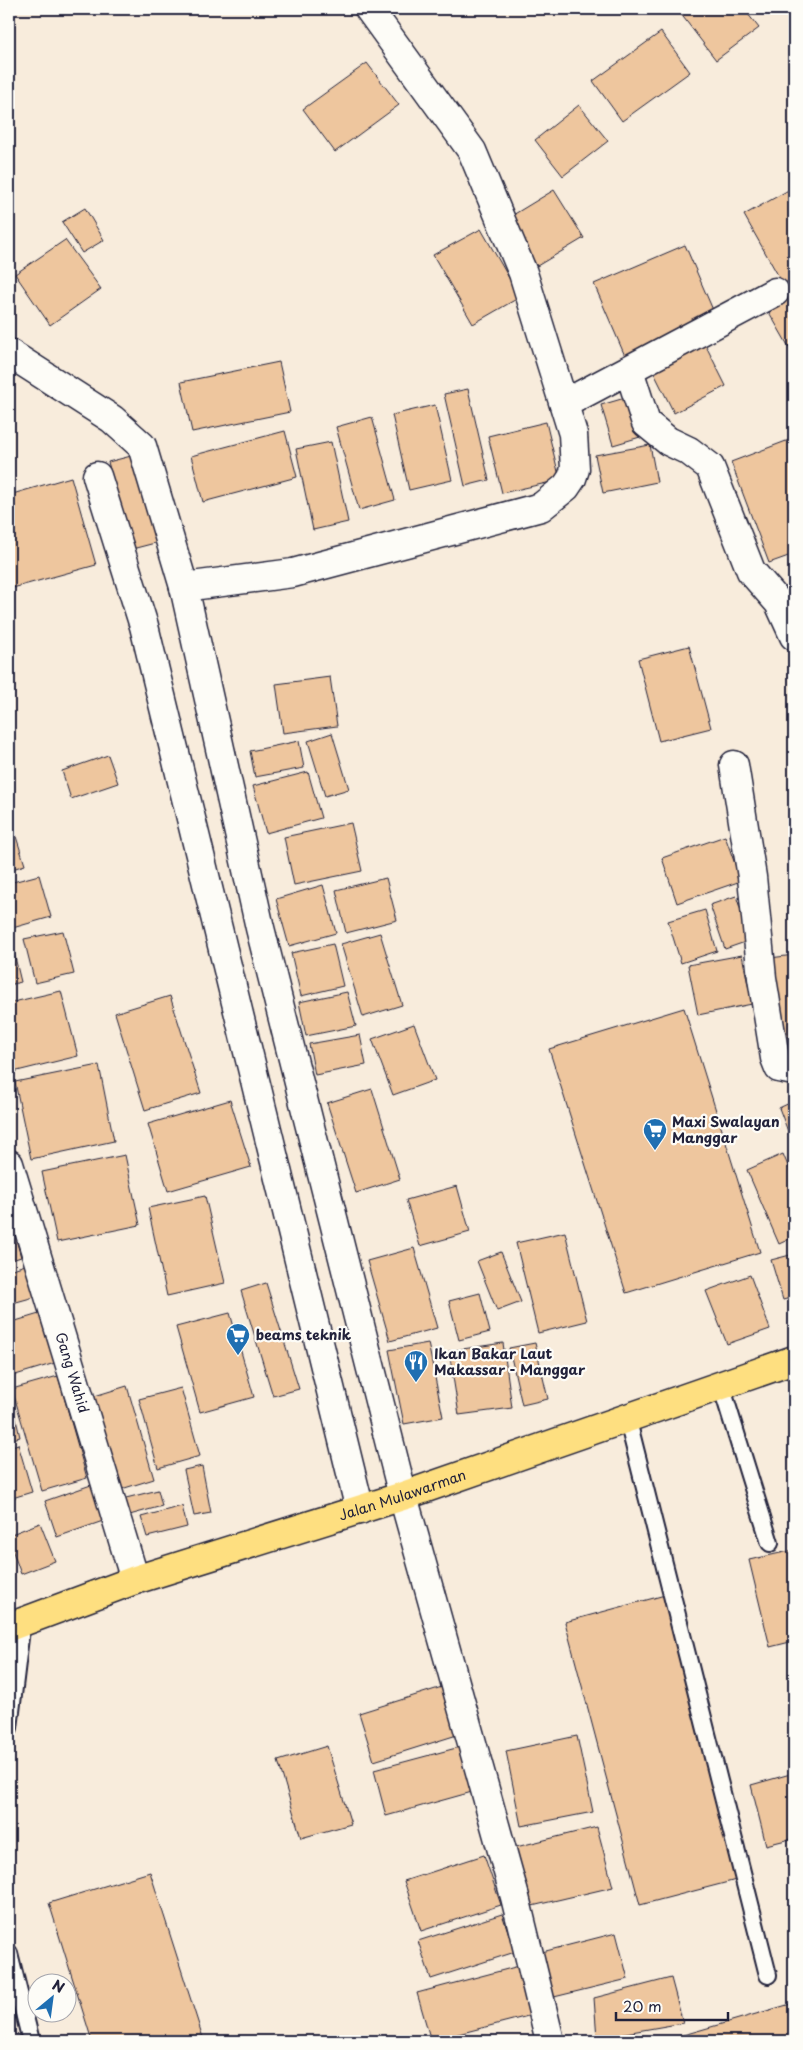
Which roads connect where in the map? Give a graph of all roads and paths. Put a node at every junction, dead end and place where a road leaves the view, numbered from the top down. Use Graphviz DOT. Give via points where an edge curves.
graph roads {
  1 [pos="370,9"];
  2 [pos="775,292"];
  3 [pos="9,352"];
  4 [pos="629,370"];
  5 [pos="564,404"];
  6 [pos="97,476"];
  7 [pos="184,587"];
  8 [pos="794,636"];
  9 [pos="734,765"];
  10 [pos="794,1071"];
  11 [pos="9,1164"];
  12 [pos="794,1360"];
  13 [pos="720,1385"];
  14 [pos="627,1417"];
  15 [pos="402,1496"];
  16 [pos="360,1510"];
  17 [pos="770,1543"];
  18 [pos="135,1580"];
  19 [pos="15,1624"];
  20 [pos="9,1728"];
  21 [pos="9,1953"];
  22 [pos="768,1975"];
  23 [pos="31,2041"];
  24 [pos="550,2041"];
  1 -- 5 [label="street" via="472,151 523,273"];
  2 -- 4 [label="street"];
  3 -- 7 [label="street" via="112,419 142,446"];
  4 -- 5 [label="street"];
  4 -- 8 [label="street" via="646,423 710,467 750,571 779,603"];
  5 -- 7 [label="street" via="574,434 575,469 566,487 541,506 293,573"];
  6 -- 16 [label="street" via="144,626"];
  7 -- 15 [label="street" via="260,928"];
  9 -- 10 [label="street" via="775,1058 779,1068"];
  11 -- 18 [label="street, Gang Wahid"];
  12 -- 13 [label="main road, Jalan Mulawarman"];
  13 -- 14 [label="main road, Jalan Mulawarman"];
  13 -- 17 [label="lane"];
  14 -- 15 [label="main road, Jalan Mulawarman"];
  14 -- 22 [label="lane"];
  15 -- 16 [label="main road, Jalan Mulawarman"];
  15 -- 24 [label="street" via="515,1897"];
  16 -- 18 [label="main road, Jalan Mulawarman"];
  18 -- 19 [label="main road, Jalan Mulawarman"];
  19 -- 20 [label="lane"];
  21 -- 23 [label="lane"];
}
